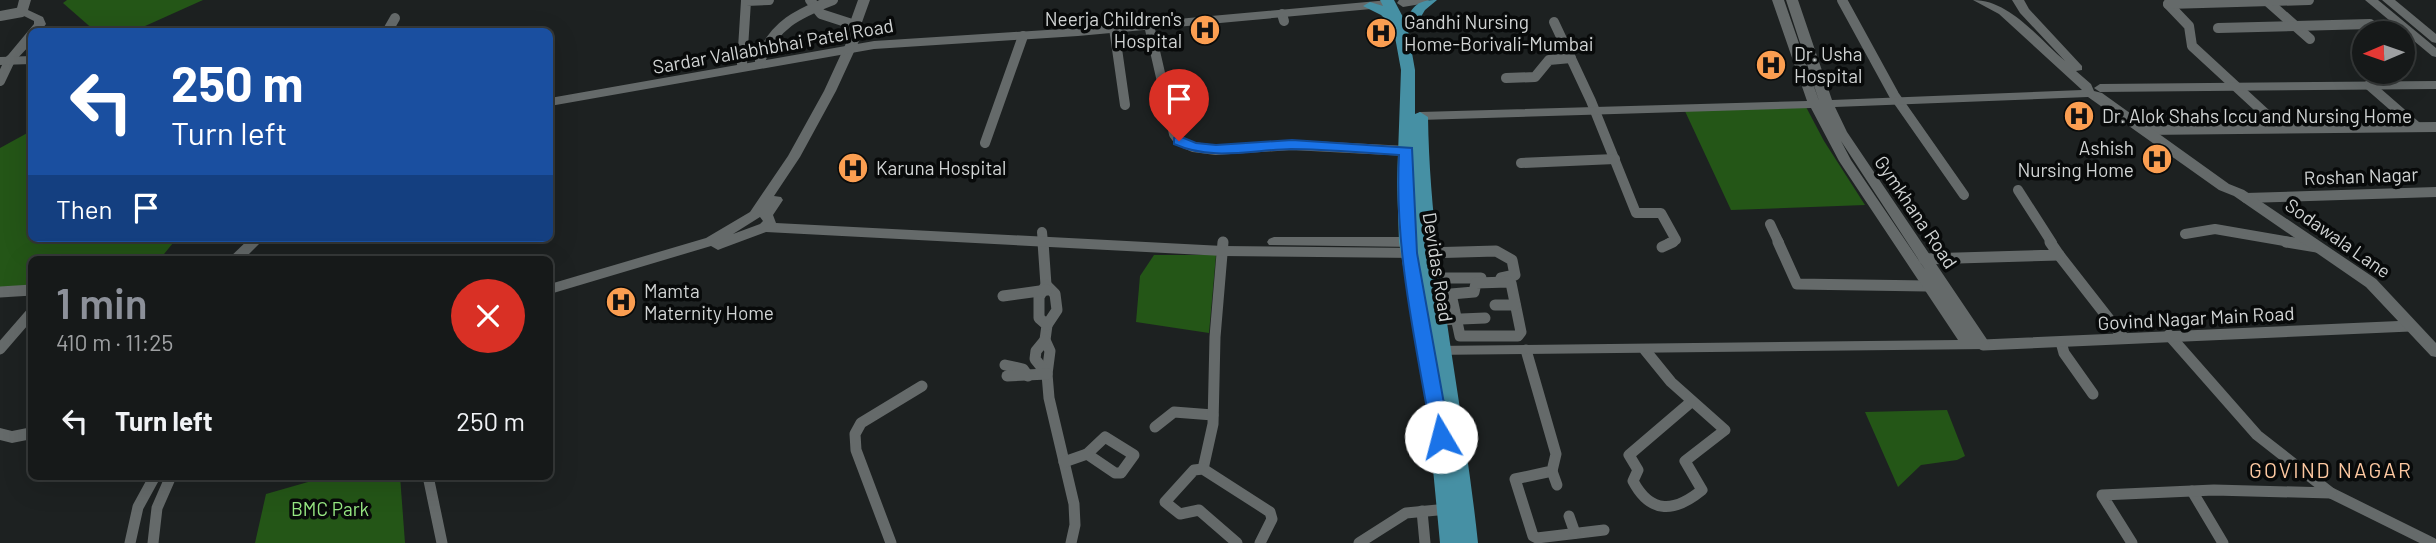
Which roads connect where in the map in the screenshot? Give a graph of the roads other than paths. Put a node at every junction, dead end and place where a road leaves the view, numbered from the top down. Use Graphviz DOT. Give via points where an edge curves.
graph roads {
  1 [pos="769,0"];
  2 [pos="834,0"];
  3 [pos="864,0"];
  4 [pos="1423,0"];
  5 [pos="1430,0"];
  6 [pos="1778,0"];
  7 [pos="1792,0"];
  8 [pos="1842,0"];
  9 [pos="1979,0"];
  10 [pos="2018,0"];
  11 [pos="2309,0"];
  12 [pos="2371,0"];
  13 [pos="2388,0"];
  14 [pos="2273,1"];
  15 [pos="1368,2"];
  16 [pos="1395,2"];
  17 [pos="2178,2"];
  18 [pos="811,4"];
  19 [pos="23,6"];
  20 [pos="0,16"];
  21 [pos="395,18"];
  22 [pos="1554,22"];
  23 [pos="1406,24"];
  24 [pos="2352,24"];
  25 [pos="855,25"];
  26 [pos="1114,25"];
  27 [pos="1149,25"];
  28 [pos="2295,26"];
  29 [pos="35,28"];
  30 [pos="389,28"];
  31 [pos="2218,28"];
  32 [pos="1023,36"];
  33 [pos="1790,36"];
  34 [pos="1803,37"];
  35 [pos="28,39"];
  36 [pos="2310,39"];
  37 [pos="2436,40"];
  38 [pos="852,46"];
  39 [pos="2436,54"];
  40 [pos="1571,58"];
  41 [pos="28,61"];
  42 [pos="760,61"];
  43 [pos="742,64"];
  44 [pos="28,66"];
  45 [pos="3,69"];
  46 [pos="1506,78"];
  47 [pos="2436,85"];
  48 [pos="2373,89"];
  49 [pos="2096,91"];
  50 [pos="2244,91"];
  51 [pos="2436,94"];
  52 [pos="553,96"];
  53 [pos="1896,98"];
  54 [pos="553,101"];
  55 [pos="1819,101"];
  56 [pos="1125,106"];
  57 [pos="1593,106"];
  58 [pos="1420,111"];
  59 [pos="2416,126"];
  60 [pos="2436,127"];
  61 [pos="2281,128"];
  62 [pos="2148,129"];
  63 [pos="985,143"];
  64 [pos="1406,151"];
  65 [pos="1615,159"];
  66 [pos="1521,163"];
  67 [pos="2018,190"];
  68 [pos="2236,190"];
  69 [pos="2436,191"];
  70 [pos="1964,195"];
  71 [pos="759,221"];
  72 [pos="1770,224"];
  73 [pos="2185,234"];
  74 [pos="1042,237"];
  75 [pos="254,242"];
  76 [pos="1223,247"];
  77 [pos="1417,247"];
  78 [pos="1662,247"];
  79 [pos="2320,248"];
  80 [pos="1444,254"];
  81 [pos="2059,255"];
  82 [pos="238,256"];
  83 [pos="1924,259"];
  84 [pos="1430,278"];
  85 [pos="1448,278"];
  86 [pos="1927,286"];
  87 [pos="553,288"];
  88 [pos="1046,288"];
  89 [pos="28,290"];
  90 [pos="0,292"];
  91 [pos="553,295"];
  92 [pos="1003,296"];
  93 [pos="1495,305"];
  94 [pos="1515,305"];
  95 [pos="28,317"];
  96 [pos="1485,318"];
  97 [pos="1456,319"];
  98 [pos="1437,320"];
  99 [pos="1047,326"];
  100 [pos="2410,326"];
  101 [pos="2169,335"];
  102 [pos="2123,337"];
  103 [pos="2061,342"];
  104 [pos="1976,345"];
  105 [pos="0,348"];
  106 [pos="1435,350"];
  107 [pos="1526,350"];
  108 [pos="1645,350"];
  109 [pos="2436,352"];
  110 [pos="1006,371"];
  111 [pos="1047,374"];
  112 [pos="922,386"];
  113 [pos="2093,394"];
  114 [pos="1691,401"];
  115 [pos="1213,415"];
  116 [pos="1155,427"];
  117 [pos="0,434"];
  118 [pos="28,434"];
  119 [pos="1087,454"];
  120 [pos="1064,462"];
  121 [pos="1203,469"];
  122 [pos="1552,471"];
  123 [pos="152,480"];
  124 [pos="168,480"];
  125 [pos="429,480"];
  126 [pos="1557,485"];
  127 [pos="2192,491"];
  128 [pos="2331,493"];
  129 [pos="1448,509"];
  130 [pos="1422,511"];
  131 [pos="1569,516"];
  132 [pos="1604,530"];
  133 [pos="1575,533"];
  134 [pos="130,543"];
  135 [pos="153,543"];
  136 [pos="442,543"];
  137 [pos="891,543"];
  138 [pos="1071,543"];
  139 [pos="1237,543"];
  140 [pos="1260,543"];
  141 [pos="1359,543"];
  142 [pos="1425,543"];
  143 [pos="1451,543"];
  144 [pos="1467,543"];
  145 [pos="2132,543"];
  146 [pos="2223,543"];
  147 [pos="2432,543"];
  1 -- 43 [label="street" via="746,1"];
  2 -- 18 [label="street"];
  3 -- 25 [label="street"];
  4 -- 16 [label="main road, Sardar Vallabhbhai Patel Road"];
  5 -- 23 [label="main road"];
  6 -- 33 [label="street"];
  7 -- 34 [label="street"];
  8 -- 53 [label="street"];
  9 -- 49 [label="street, Sodawala Lane" via="2003,12"];
  10 -- 49 [label="street, Sodawala Lane"];
  11 -- 14 [label="street"];
  12 -- 39 [label="street"];
  13 -- 37 [label="street"];
  14 -- 17 [label="street"];
  14 -- 28 [label="street"];
  15 -- 16 [label="main road, Sardar Vallabhbhai Patel Road"];
  15 -- 23 [label="main road"];
  15 -- 26 [label="main road"];
  15 -- 27 [label="main road, Sardar Vallabhbhai Patel Road" via="1283,18"];
  16 -- 23 [label="main road, Devidas Road"];
  17 -- 50 [label="street" via="2168,4 2189,26 2192,46"];
  18 -- 25 [label="street" via="816,13"];
  18 -- 42 [label="street" via="773,31"];
  19 -- 20 [label="street"];
  19 -- 29 [label="street" via="39,19"];
  21 -- 30 [label="street"];
  22 -- 40 [label="street"];
  23 -- 58 [label="main road, Devidas Road"];
  23 -- 64 [label="main road, Devidas Road"];
  24 -- 28 [label="street"];
  25 -- 38 [label="street"];
  26 -- 27 [label="main road, Sardar Vallabhbhai Patel Road"];
  26 -- 32 [label="main road, Sardar Vallabhbhai Patel Road"];
  26 -- 38 [label="main road"];
  26 -- 56 [label="street"];
  27 -- 64 [label="street" via="1179,141 1216,150 1292,145"];
  28 -- 31 [label="street"];
  28 -- 36 [label="street"];
  32 -- 38 [label="main road, Sardar Vallabhbhai Patel Road"];
  32 -- 63 [label="street"];
  33 -- 34 [label="street"];
  33 -- 55 [label="street"];
  34 -- 55 [label="street"];
  35 -- 45 [label="street"];
  38 -- 42 [label="main road, Sardar Vallabhbhai Patel Road"];
  38 -- 54 [label="main road, Sardar Vallabhbhai Patel Road"];
  38 -- 71 [label="street" via="851,65 804,157"];
  40 -- 46 [label="street" via="1549,60 1535,77"];
  40 -- 57 [label="street"];
  41 -- 45 [label="main road"];
  42 -- 43 [label="main road, Sardar Vallabhbhai Patel Road"];
  43 -- 52 [label="main road, Sardar Vallabhbhai Patel Road"];
  44 -- 45 [label="main road"];
  47 -- 48 [label="street"];
  48 -- 50 [label="street"];
  48 -- 51 [label="street"];
  48 -- 59 [label="street"];
  49 -- 50 [label="street"];
  49 -- 53 [label="street"];
  49 -- 62 [label="street, Sodawala Lane"];
  50 -- 61 [label="street"];
  53 -- 55 [label="street"];
  53 -- 70 [label="street"];
  55 -- 57 [label="street"];
  55 -- 83 [label="street, Gymkhana Road"];
  55 -- 86 [label="street, Gymkhana Road" via="1845,161"];
  57 -- 58 [label="street"];
  57 -- 65 [label="street"];
  58 -- 77 [label="main road, Devidas Road"];
  59 -- 60 [label="street"];
  59 -- 61 [label="street"];
  61 -- 62 [label="street"];
  62 -- 68 [label="street, Sodawala Lane"];
  64 -- 77 [label="main road, Devidas Road" via="1405,181"];
  65 -- 66 [label="street"];
  65 -- 78 [label="street" via="1636,213 1661,212 1676,240"];
  67 -- 81 [label="street"];
  68 -- 69 [label="street, Roshan Nagar"];
  68 -- 79 [label="street, Sodawala Lane"];
  71 -- 74 [label="street"];
  71 -- 87 [label="street" via="712,241"];
  71 -- 91 [label="street" via="713,247"];
  72 -- 86 [label="street" via="1797,284"];
  73 -- 79 [label="street" via="2215,229"];
  74 -- 76 [label="street"];
  74 -- 88 [label="street"];
  75 -- 82 [label="street"];
  76 -- 77 [label="street"];
  76 -- 115 [label="street"];
  77 -- 80 [label="street"];
  77 -- 84 [label="main road, Devidas Road"];
  77 -- 106 [label="main road, Devidas Road"];
  79 -- 100 [label="street, Sodawala Lane" via="2385,295"];
  80 -- 85 [label="street"];
  80 -- 85 [label="street" via="1496,251 1512,260 1515,275"];
  81 -- 83 [label="street"];
  81 -- 102 [label="street"];
  83 -- 104 [label="street, Gymkhana Road"];
  84 -- 85 [label="street"];
  84 -- 98 [label="main road, Devidas Road"];
  86 -- 104 [label="street, Gymkhana Road"];
  88 -- 92 [label="street"];
  88 -- 99 [label="street" via="1040,298 1039,318"];
  88 -- 99 [label="street" via="1055,294 1057,310"];
  89 -- 90 [label="street"];
  93 -- 94 [label="street"];
  94 -- 97 [label="street" via="1521,332 1514,337 1465,338 1460,336"];
  94 -- 97 [label="street" via="1511,283 1476,282 1474,292 1451,294"];
  95 -- 105 [label="street"];
  96 -- 97 [label="street"];
  97 -- 98 [label="street"];
  98 -- 106 [label="main road, Devidas Road"];
  99 -- 111 [label="street"];
  100 -- 101 [label="street, Govind Nagar Main Road"];
  100 -- 109 [label="street, Sodawala Lane"];
  101 -- 102 [label="street, Govind Nagar Main Road"];
  101 -- 128 [label="street" via="2257,435"];
  102 -- 103 [label="street, Govind Nagar Main Road"];
  103 -- 104 [label="street, Govind Nagar Main Road"];
  103 -- 113 [label="street"];
  104 -- 108 [label="street"];
  106 -- 107 [label="street"];
  106 -- 129 [label="main road, Devidas Road"];
  106 -- 144 [label="main road, Devidas Road"];
  107 -- 108 [label="street"];
  107 -- 122 [label="street" via="1555,445"];
  108 -- 114 [label="street"];
  110 -- 111 [label="street"];
  111 -- 120 [label="street"];
  112 -- 137 [label="street" via="861,423 855,434 856,450"];
  114 -- 114 [label="street" via="1725,432 1685,461 1702,491 1678,507 1658,507 1634,485 1638,470 1629,453"];
  115 -- 116 [label="street" via="1174,412"];
  115 -- 121 [label="street"];
  117 -- 118 [label="street"];
  119 -- 120 [label="street"];
  120 -- 138 [label="street" via="1074,504"];
  121 -- 139 [label="street" via="1194,470 1165,502 1180,514 1199,510"];
  121 -- 140 [label="street" via="1270,512 1272,519"];
  122 -- 126 [label="street"];
  122 -- 133 [label="street" via="1515,479 1533,536"];
  123 -- 134 [label="street" via="133,517"];
  124 -- 135 [label="street" via="155,512"];
  125 -- 136 [label="street"];
  127 -- 128 [label="street"];
  127 -- 145 [label="street" via="2102,495"];
  127 -- 146 [label="street"];
  128 -- 147 [label="street"];
  129 -- 130 [label="street"];
  129 -- 143 [label="main road, Devidas Road"];
  130 -- 141 [label="street" via="1405,513"];
  130 -- 142 [label="street"];
  131 -- 133 [label="street"];
  132 -- 133 [label="street"];
}
